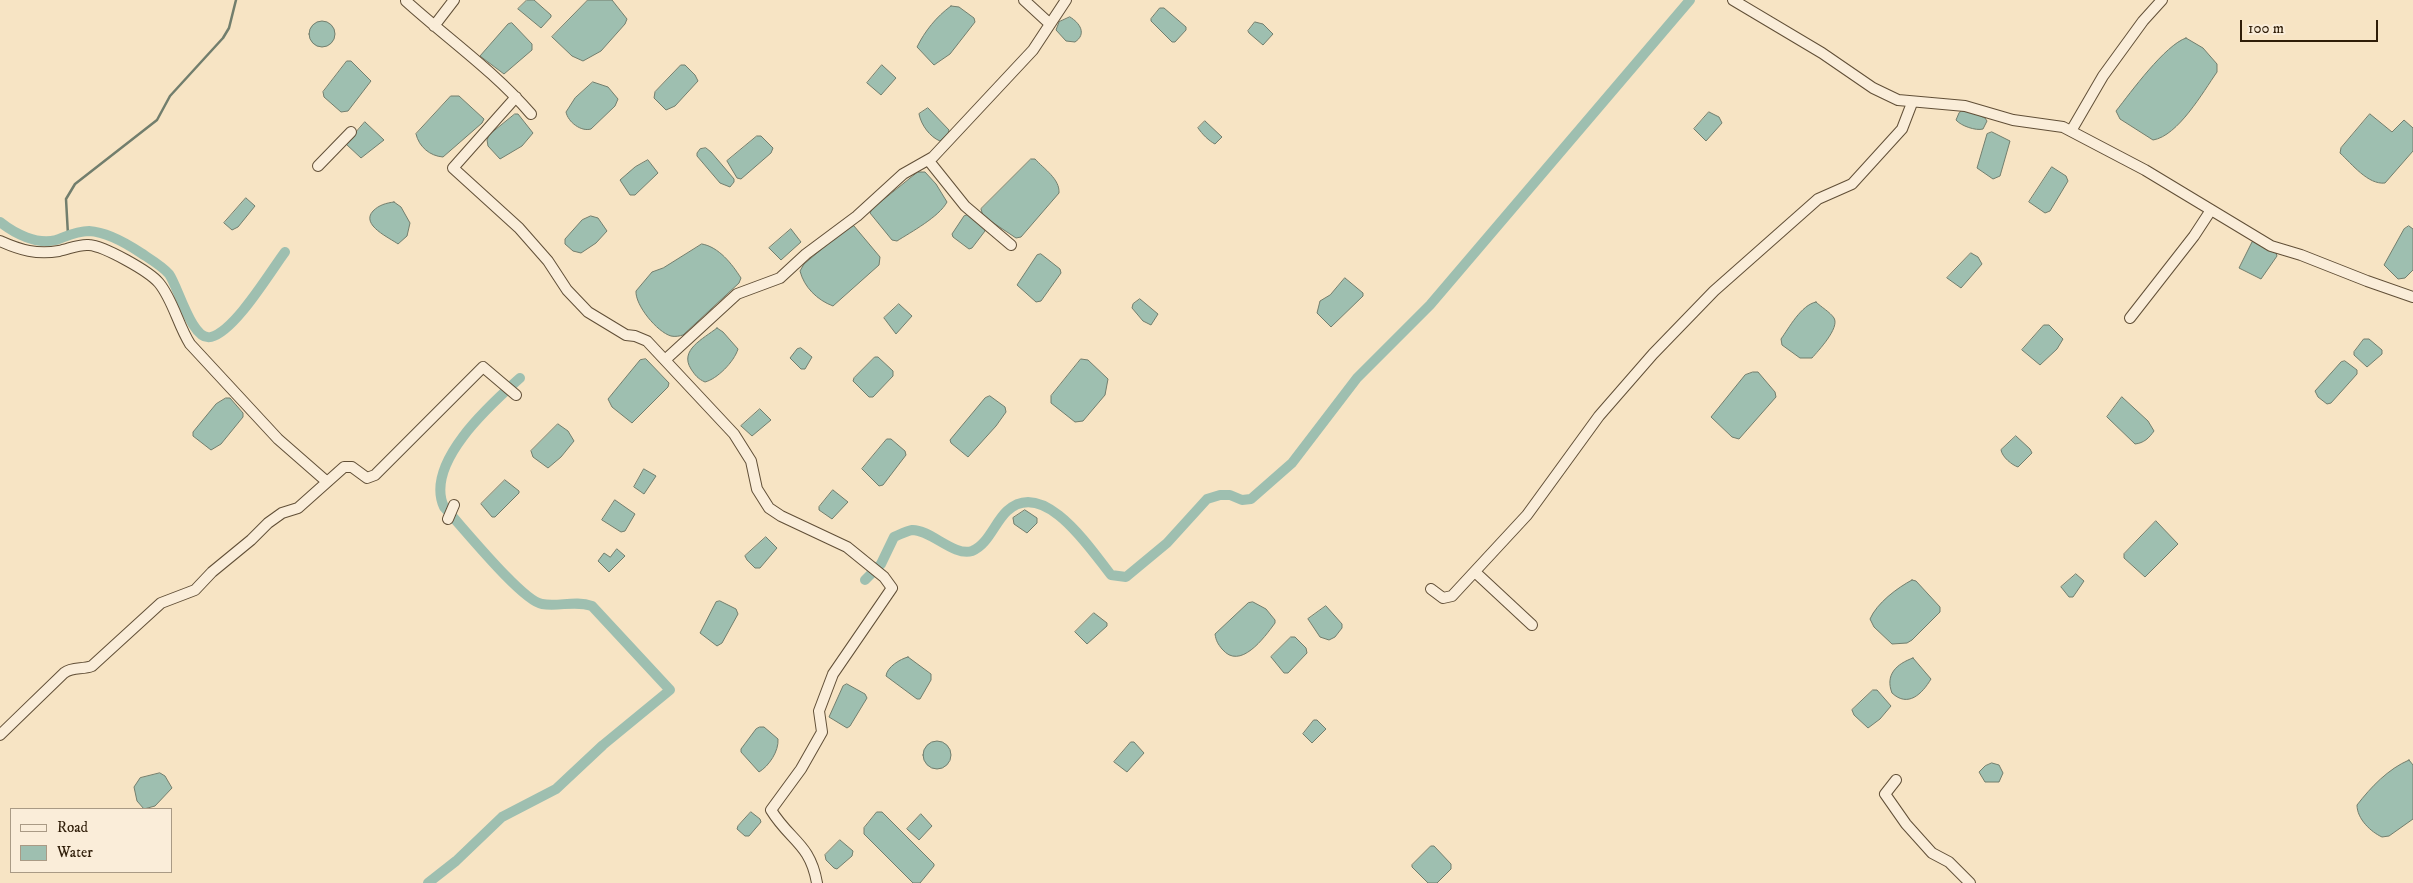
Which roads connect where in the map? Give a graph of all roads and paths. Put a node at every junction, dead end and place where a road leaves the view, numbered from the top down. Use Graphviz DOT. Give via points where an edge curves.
graph roads {
  1 [pos="454,0"];
  2 [pos="1024,0"];
  3 [pos="1066,0"];
  4 [pos="1733,0"];
  5 [pos="2162,0"];
  6 [pos="406,1"];
  7 [pos="1050,24"];
  8 [pos="434,26"];
  9 [pos="516,97"];
  10 [pos="1912,103"];
  11 [pos="531,114"];
  12 [pos="2071,131"];
  13 [pos="351,132"];
  14 [pos="929,160"];
  15 [pos="318,166"];
  16 [pos="2211,210"];
  17 [pos="0,241"];
  18 [pos="1011,246"];
  19 [pos="2413,297"];
  20 [pos="2130,318"];
  21 [pos="665,360"];
  22 [pos="516,395"];
  23 [pos="326,481"];
  24 [pos="454,505"];
  25 [pos="448,519"];
  26 [pos="1475,572"];
  27 [pos="1431,589"];
  28 [pos="1532,624"];
  29 [pos="0,735"];
  30 [pos="1896,780"];
  31 [pos="817,883"];
  32 [pos="1970,883"];
  1 -- 8 [label="street"];
  2 -- 7 [label="street"];
  3 -- 7 [label="street"];
  4 -- 10 [label="street" via="1873,88"];
  5 -- 12 [label="street" via="2103,76"];
  6 -- 8 [label="street"];
  7 -- 14 [label="street" via="1033,50"];
  8 -- 9 [label="street" via="490,71"];
  9 -- 11 [label="street"];
  9 -- 21 [label="street" via="453,168 519,228 588,312 626,334 647,341"];
  10 -- 12 [label="street" via="1965,106 2013,120"];
  10 -- 26 [label="street" via="1902,128 1852,184 1818,199 1714,291 1653,354 1599,416 1527,515"];
  12 -- 16 [label="street"];
  13 -- 15 [label="street"];
  14 -- 18 [label="street" via="965,206"];
  14 -- 21 [label="street" via="903,174 780,278 737,294"];
  16 -- 19 [label="street" via="2271,246"];
  16 -- 20 [label="street"];
  17 -- 23 [label="street" via="27,252 41,253 89,245 101,248 151,276 159,282 190,344 266,427"];
  21 -- 31 [label="street" via="734,434 751,461 757,489 769,508 833,539 867,562 892,588 837,668 819,711 822,732 772,810 806,851 814,866"];
  22 -- 23 [label="street" via="483,367 375,475 363,477 348,466"];
  23 -- 29 [label="street" via="298,508 282,512 268,522 195,590 162,602 92,666 72,668 64,673"];
  24 -- 25 [label="street"];
  26 -- 27 [label="street" via="1447,598"];
  26 -- 28 [label="street"];
  30 -- 32 [label="street" via="1885,794 1890,804 1932,853 1949,862"];
}
